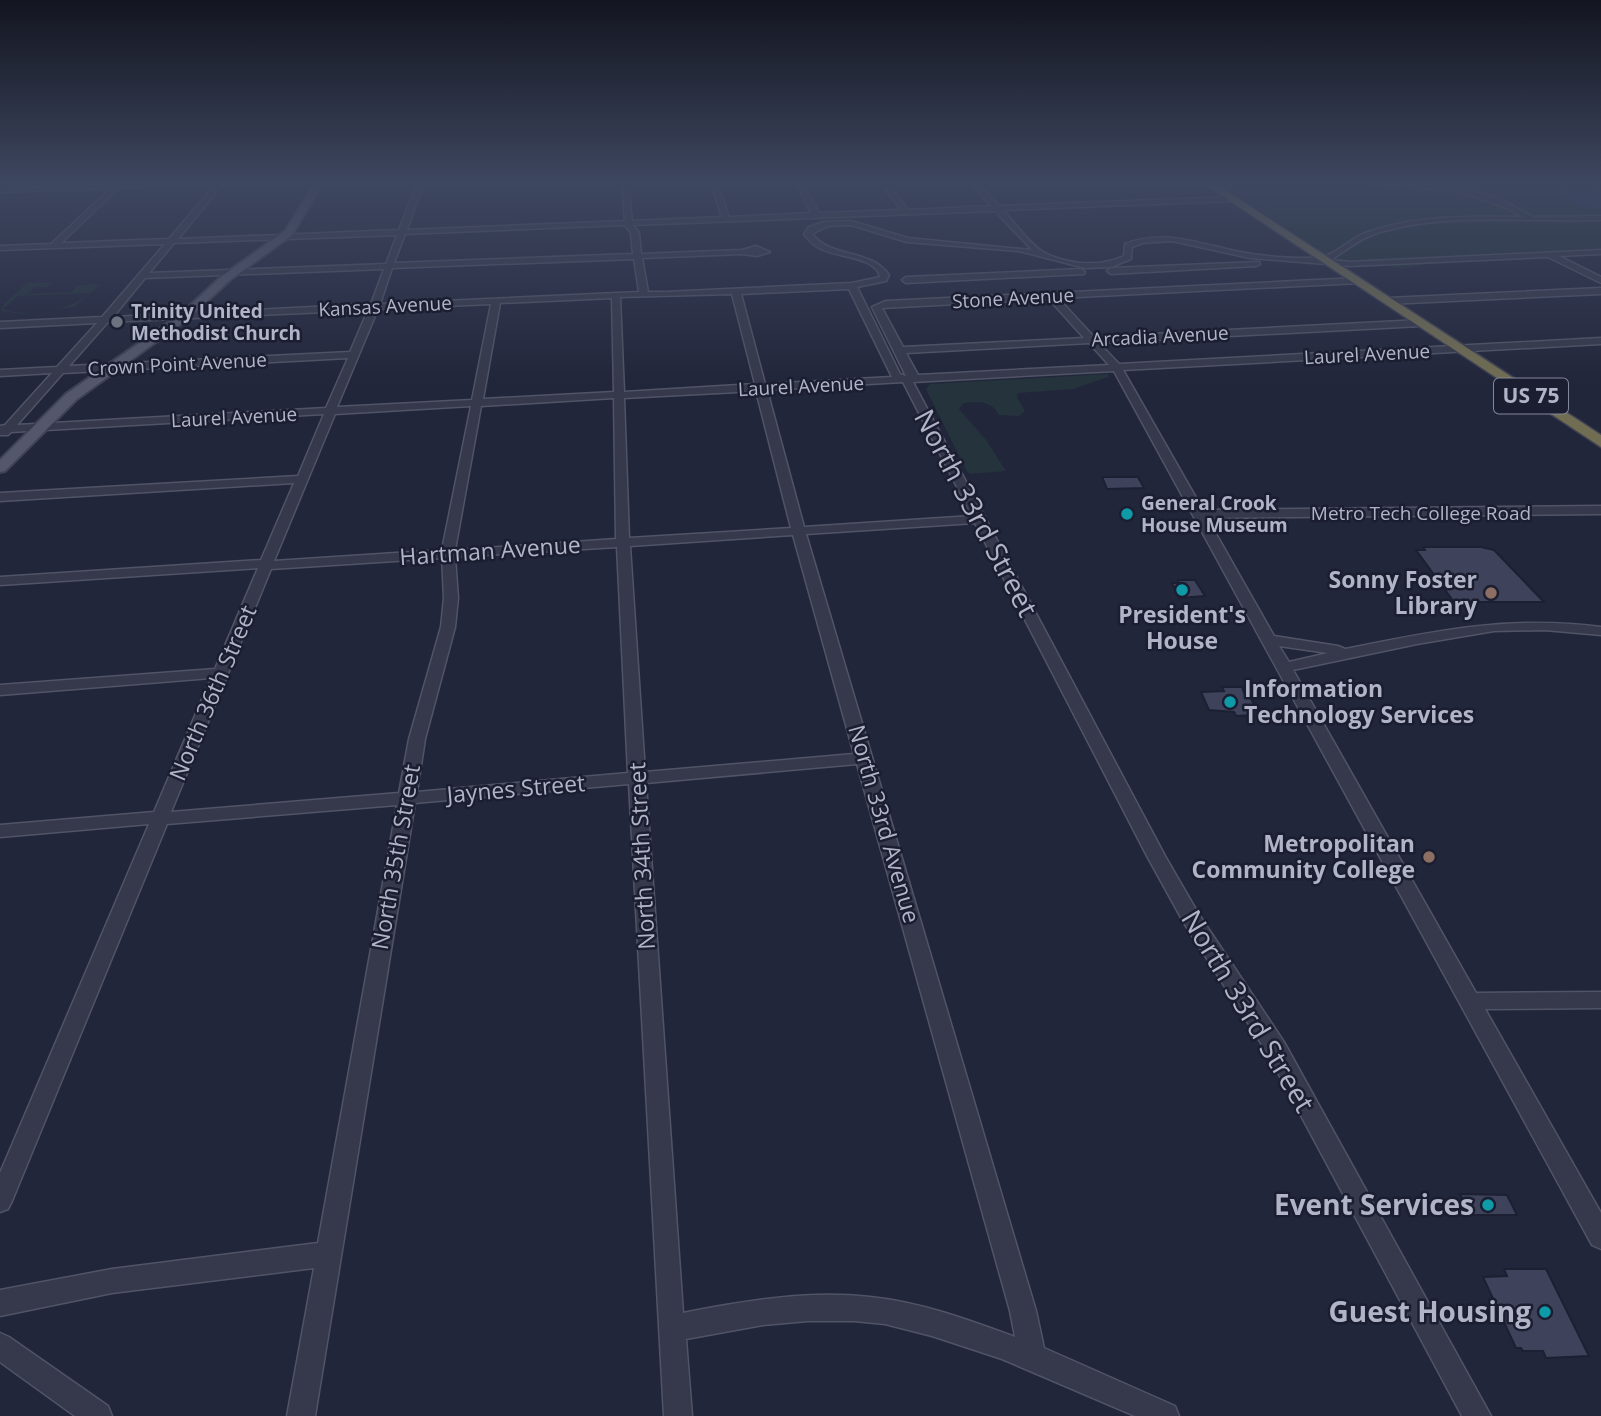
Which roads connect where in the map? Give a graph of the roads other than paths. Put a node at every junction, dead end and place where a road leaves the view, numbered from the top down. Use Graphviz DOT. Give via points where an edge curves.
graph roads {
  1 [pos="165,249"];
  2 [pos="267,249"];
  3 [pos="396,249"];
  4 [pos="637,249"];
  5 [pos="829,249"];
  6 [pos="1011,249"];
  7 [pos="1035,249"];
  8 [pos="1127,249"];
  9 [pos="1212,249"];
  10 [pos="1308,249"];
  11 [pos="1342,249"];
  12 [pos="742,252"];
  13 [pos="1601,252"];
  14 [pos="1549,254"];
  15 [pos="1041,255"];
  16 [pos="638,256"];
  17 [pos="1325,260"];
  18 [pos="389,267"];
  19 [pos="234,272"];
  20 [pos="142,275"];
  21 [pos="1060,277"];
  22 [pos="906,280"];
  23 [pos="1601,280"];
  24 [pos="1357,281"];
  25 [pos="853,289"];
  26 [pos="1601,291"];
  27 [pos="645,294"];
  28 [pos="616,295"];
  29 [pos="737,295"];
  30 [pos="1051,296"];
  31 [pos="496,300"];
  32 [pos="1388,301"];
  33 [pos="879,305"];
  34 [pos="374,307"];
  35 [pos="185,316"];
  36 [pos="105,320"];
  37 [pos="1420,323"];
  38 [pos="0,325"];
  39 [pos="1091,340"];
  40 [pos="1601,341"];
  41 [pos="1586,342"];
  42 [pos="1460,349"];
  43 [pos="900,350"];
  44 [pos="1601,350"];
  45 [pos="354,355"];
  46 [pos="114,367"];
  47 [pos="1117,369"];
  48 [pos="60,370"];
  49 [pos="0,373"];
  50 [pos="906,380"];
  51 [pos="762,388"];
  52 [pos="619,396"];
  53 [pos="476,404"];
  54 [pos="330,411"];
  55 [pos="40,427"];
  56 [pos="2,432"];
  57 [pos="1601,442"];
  58 [pos="0,468"];
  59 [pos="302,479"];
  60 [pos="0,497"];
  61 [pos="1601,510"];
  62 [pos="1199,514"];
  63 [pos="979,519"];
  64 [pos="798,530"];
  65 [pos="623,542"];
  66 [pos="448,554"];
  67 [pos="266,565"];
  68 [pos="0,581"];
  69 [pos="1601,631"];
  70 [pos="1269,640"];
  71 [pos="1351,651"];
  72 [pos="1285,668"];
  73 [pos="221,673"];
  74 [pos="0,690"];
  75 [pos="865,758"];
  76 [pos="638,778"];
  77 [pos="406,798"];
  78 [pos="161,818"];
  79 [pos="0,831"];
  80 [pos="1601,1000"];
  81 [pos="1471,1001"];
  82 [pos="0,1201"];
  83 [pos="1601,1237"];
  84 [pos="329,1254"];
  85 [pos="0,1303"];
  86 [pos="673,1328"];
  87 [pos="0,1346"];
  88 [pos="1032,1356"];
  89 [pos="98,1416"];
  90 [pos="301,1416"];
  91 [pos="678,1416"];
  92 [pos="1165,1416"];
  93 [pos="1477,1416"];
  1 -- 20 [label="street"];
  2 -- 19 [label="main road"];
  3 -- 18 [label="street, North 36th Street"];
  4 -- 16 [label="street"];
  5 -- 25 [label="street, Kansas Avenue" via="879,266 885,275"];
  6 -- 15 [label="street"];
  7 -- 15 [label="street"];
  8 -- 15 [label="street" via="1125,260 1105,266 1077,265"];
  9 -- 17 [label="street"];
  10 -- 17 [label="highway, US 75"];
  11 -- 17 [label="street"];
  12 -- 16 [label="street"];
  13 -- 14 [label="street"];
  14 -- 17 [label="street" via="1350,264"];
  14 -- 23 [label="street"];
  15 -- 21 [label="street"];
  16 -- 18 [label="street"];
  16 -- 27 [label="street"];
  17 -- 21 [label="street"];
  17 -- 24 [label="highway, US 75"];
  18 -- 19 [label="street"];
  18 -- 34 [label="street, North 36th Street"];
  19 -- 20 [label="street"];
  19 -- 35 [label="main road"];
  20 -- 36 [label="street"];
  21 -- 22 [label="street"];
  24 -- 30 [label="street, Stone Avenue" via="1074,291"];
  24 -- 32 [label="highway, US 75"];
  25 -- 29 [label="street, Kansas Avenue"];
  25 -- 50 [label="street, North 33rd Street" via="896,376"];
  26 -- 32 [label="street"];
  27 -- 28 [label="street, Kansas Avenue"];
  27 -- 29 [label="street, Kansas Avenue" via="670,301"];
  28 -- 31 [label="street, Kansas Avenue"];
  28 -- 52 [label="street, North 34th Street"];
  29 -- 51 [label="street, North 33rd Avenue"];
  30 -- 33 [label="street, Stone Avenue"];
  30 -- 39 [label="street"];
  31 -- 34 [label="street, Kansas Avenue"];
  31 -- 53 [label="street, North 35th Street"];
  32 -- 37 [label="highway, US 75"];
  33 -- 43 [label="street, North 33rd Street"];
  34 -- 35 [label="street, Kansas Avenue"];
  34 -- 45 [label="street, North 36th Street"];
  35 -- 36 [label="street, Kansas Avenue"];
  35 -- 46 [label="main road"];
  36 -- 38 [label="street, Kansas Avenue"];
  36 -- 48 [label="street"];
  37 -- 39 [label="street, Arcadia Avenue"];
  37 -- 42 [label="highway, US 75"];
  39 -- 43 [label="street, Arcadia Avenue"];
  39 -- 47 [label="street"];
  40 -- 41 [label="street, Laurel Avenue"];
  41 -- 42 [label="street, Laurel Avenue"];
  41 -- 44 [label="street"];
  42 -- 47 [label="street, Laurel Avenue"];
  42 -- 57 [label="highway, US 75"];
  43 -- 50 [label="street, North 33rd Street" via="913,376"];
  45 -- 46 [label="street, Crown Point Avenue"];
  45 -- 54 [label="street, North 36th Street"];
  46 -- 48 [label="street, Crown Point Avenue"];
  46 -- 55 [label="main road" via="71,397"];
  47 -- 50 [label="street, Laurel Avenue"];
  47 -- 62 [label="street"];
  48 -- 49 [label="street, Crown Point Avenue"];
  48 -- 56 [label="street"];
  50 -- 51 [label="street, Laurel Avenue"];
  50 -- 63 [label="street, North 33rd Street"];
  51 -- 52 [label="street, Laurel Avenue"];
  51 -- 64 [label="street, North 33rd Avenue"];
  52 -- 53 [label="street, Laurel Avenue"];
  52 -- 65 [label="street, North 34th Street"];
  53 -- 54 [label="street, Laurel Avenue"];
  53 -- 66 [label="street, North 35th Street"];
  54 -- 55 [label="street, Laurel Avenue"];
  54 -- 59 [label="street, North 36th Street"];
  55 -- 56 [label="street, Laurel Avenue"];
  55 -- 58 [label="main road"];
  59 -- 60 [label="street"];
  59 -- 67 [label="street, North 36th Street"];
  61 -- 62 [label="street, Metro Tech College Road"];
  62 -- 70 [label="street"];
  63 -- 64 [label="street, Hartman Avenue"];
  63 -- 93 [label="street, North 33rd Street" via="1156,856 1276,1048"];
  64 -- 65 [label="street, Hartman Avenue"];
  64 -- 75 [label="street, North 33rd Avenue"];
  65 -- 66 [label="street, Hartman Avenue"];
  65 -- 76 [label="street, North 34th Street"];
  66 -- 67 [label="street, Hartman Avenue"];
  66 -- 77 [label="street, North 35th Street" via="448,627 424,705"];
  67 -- 68 [label="street, Hartman Avenue"];
  67 -- 73 [label="street, North 36th Street"];
  69 -- 71 [label="street" via="1504,624"];
  70 -- 71 [label="street"];
  70 -- 72 [label="street"];
  71 -- 72 [label="street"];
  72 -- 81 [label="street"];
  73 -- 74 [label="street"];
  73 -- 78 [label="street, North 36th Street"];
  75 -- 76 [label="street, Jaynes Street"];
  75 -- 88 [label="street, North 33rd Avenue"];
  76 -- 77 [label="street, Jaynes Street"];
  76 -- 86 [label="street, North 34th Street"];
  77 -- 78 [label="street, Jaynes Street"];
  77 -- 84 [label="street, North 35th Street"];
  78 -- 79 [label="street, Jaynes Street"];
  78 -- 82 [label="street, North 36th Street"];
  80 -- 81 [label="street"];
  81 -- 83 [label="street"];
  84 -- 85 [label="street" via="112,1281"];
  84 -- 90 [label="street, North 35th Street"];
  86 -- 88 [label="street" via="794,1309 856,1308 937,1324"];
  86 -- 91 [label="street, North 34th Street"];
  87 -- 89 [label="street"];
  88 -- 92 [label="street"];
}
